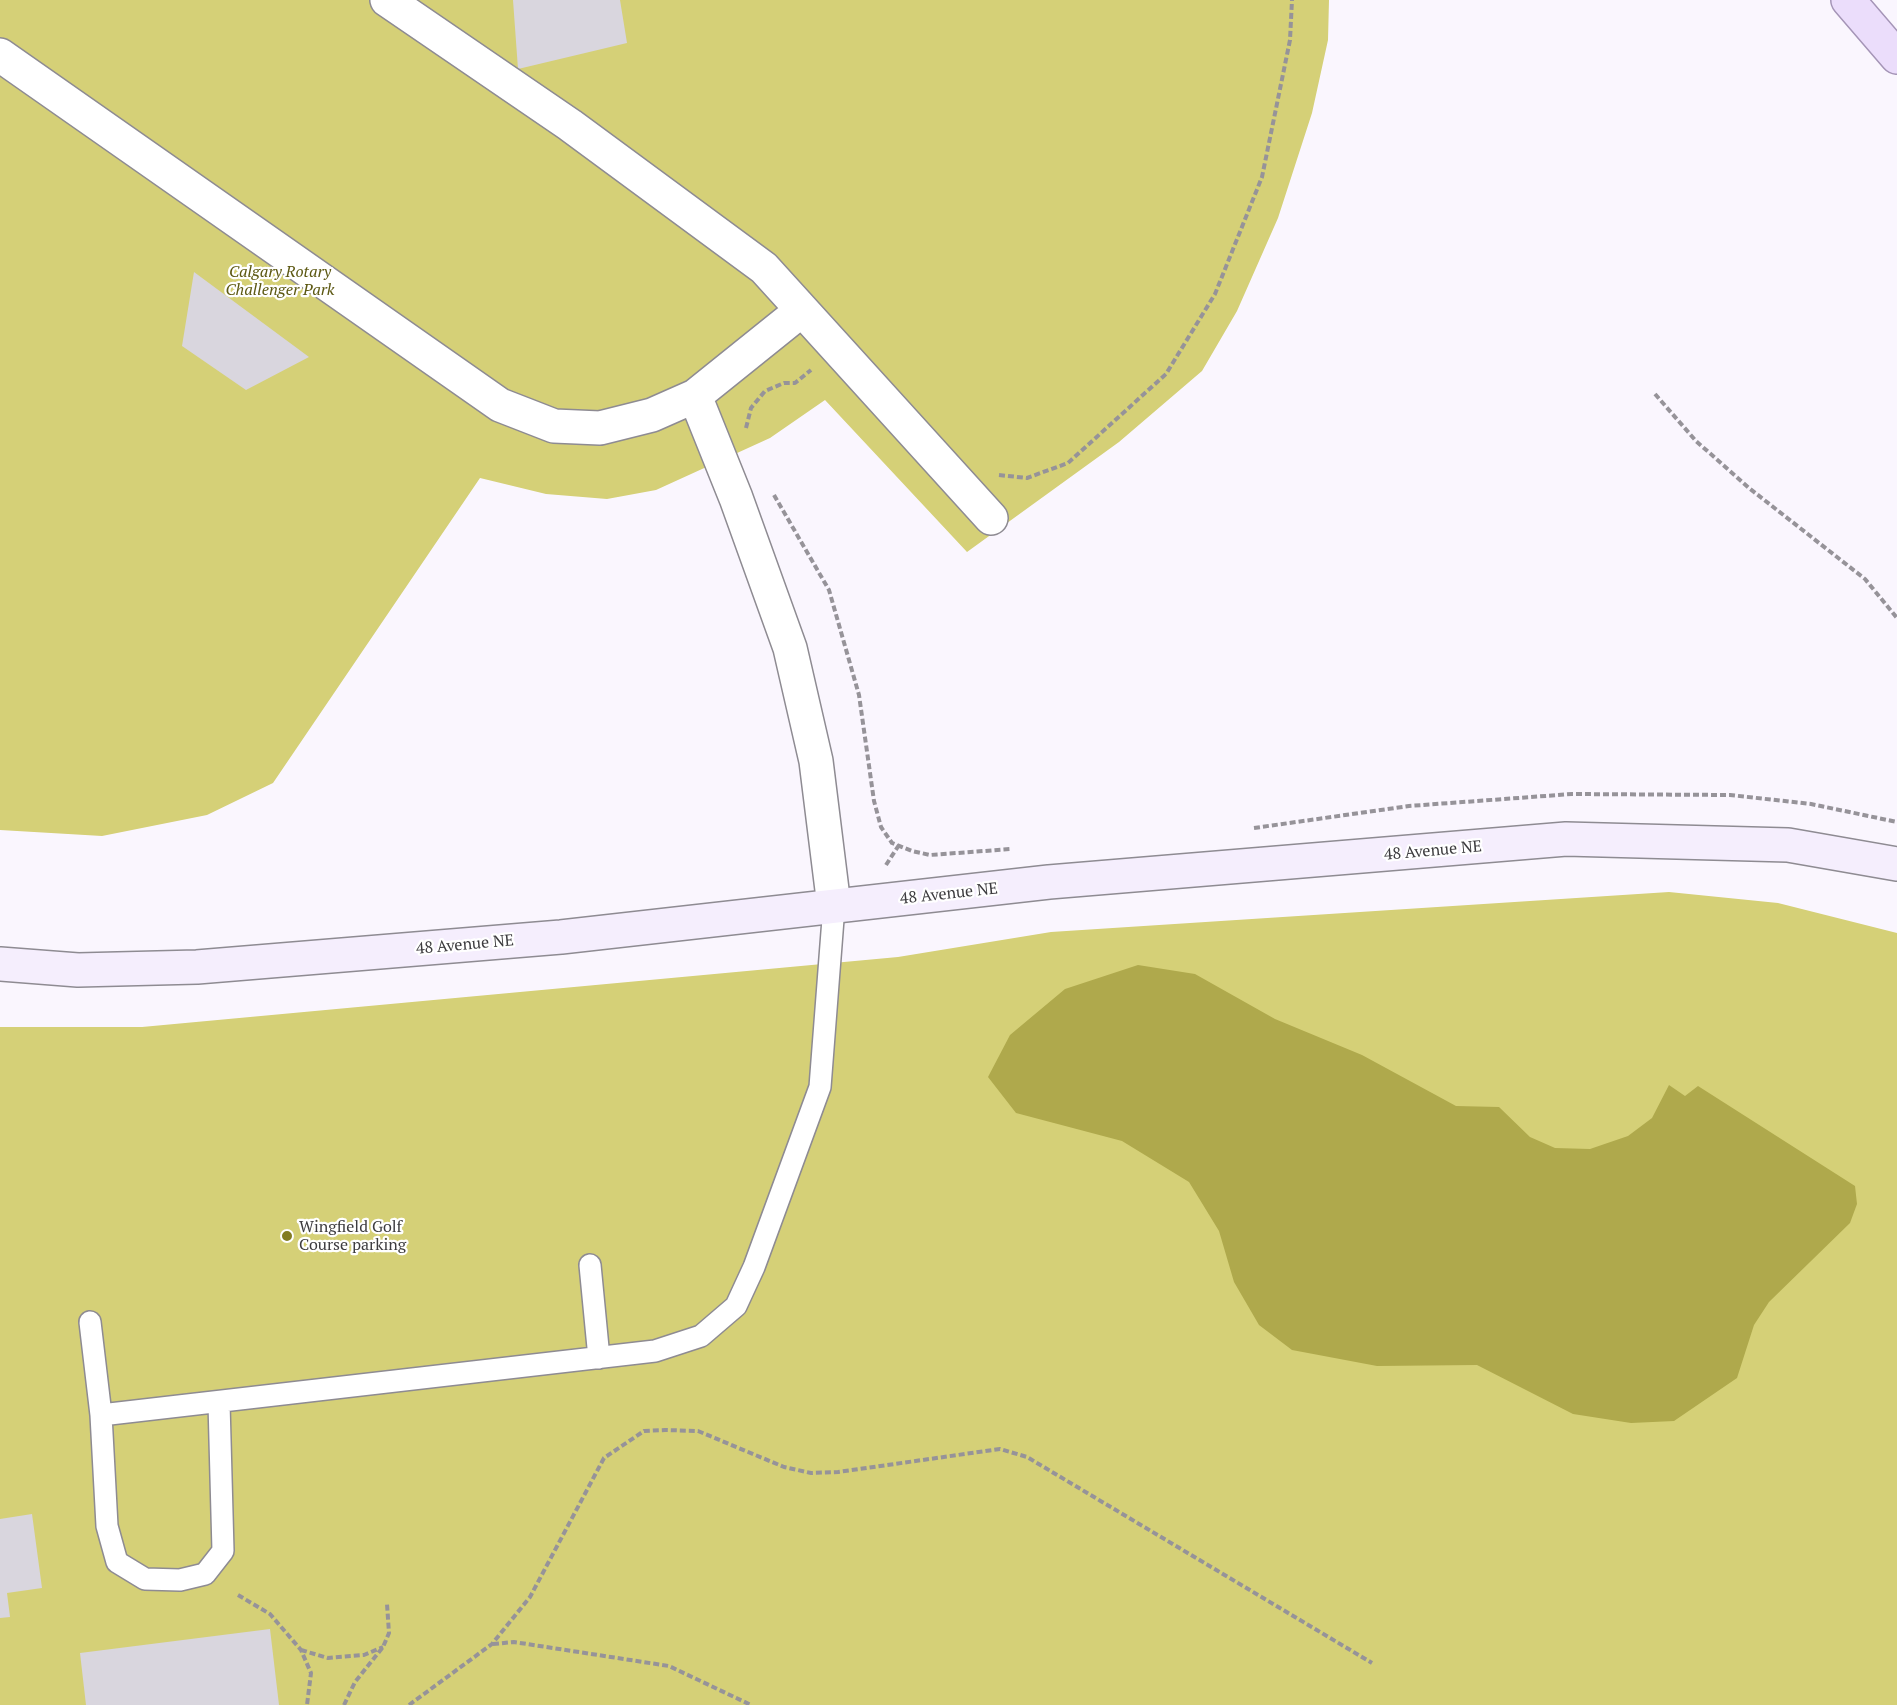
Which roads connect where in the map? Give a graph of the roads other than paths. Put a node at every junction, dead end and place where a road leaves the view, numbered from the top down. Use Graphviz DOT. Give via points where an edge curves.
graph roads {
  1 [pos="387,0"];
  2 [pos="1848,0"];
  3 [pos="0,55"];
  4 [pos="1897,57"];
  5 [pos="802,310"];
  6 [pos="695,396"];
  7 [pos="991,518"];
  8 [pos="1897,864"];
  9 [pos="834,906"];
  10 [pos="0,964"];
  11 [pos="590,1265"];
  12 [pos="90,1322"];
  13 [pos="600,1358"];
  14 [pos="219,1403"];
  15 [pos="101,1414"];
  1 -- 5 [label="street" via="570,125 764,268"];
  2 -- 4 [label="main road"];
  3 -- 6 [label="street" via="500,405 554,426 600,428 652,415"];
  5 -- 6 [label="street"];
  5 -- 7 [label="street"];
  6 -- 9 [label="street" via="790,648 816,761"];
  8 -- 9 [label="street, 48 Avenue NE" via="1788,845 1566,839 1049,882"];
  9 -- 10 [label="street, 48 Avenue NE" via="561,937 197,968 78,970"];
  9 -- 13 [label="lane" via="820,1087 736,1306 701,1336 655,1352"];
  11 -- 13 [label="lane"];
  12 -- 15 [label="lane"];
  13 -- 14 [label="lane"];
  14 -- 15 [label="lane"];
  14 -- 15 [label="lane" via="223,1551 206,1574 180,1580 145,1579 117,1562 108,1526"];
}
